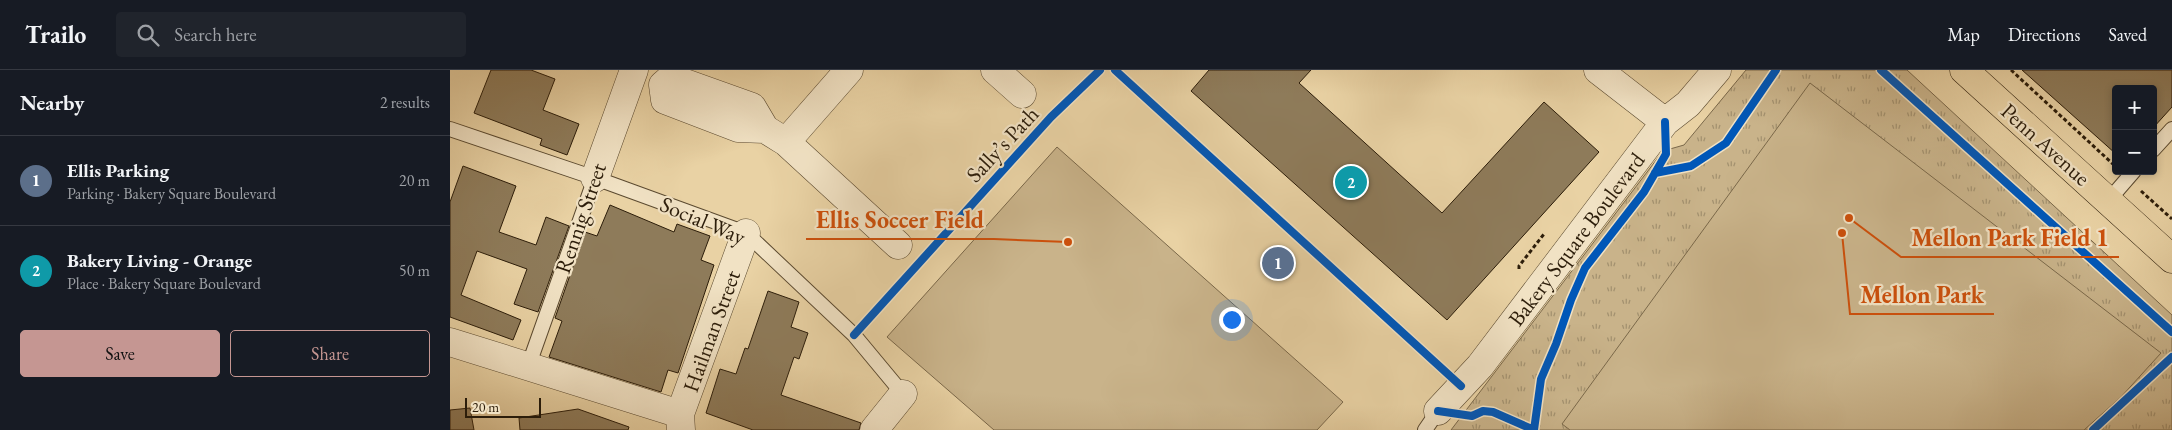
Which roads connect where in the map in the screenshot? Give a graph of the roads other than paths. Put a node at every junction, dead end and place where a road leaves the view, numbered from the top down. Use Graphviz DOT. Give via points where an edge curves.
graph roads {
  1 [pos="634,70"];
  2 [pos="849,70"];
  3 [pos="995,70"];
  4 [pos="1598,70"];
  5 [pos="1716,70"];
  6 [pos="1964,70"];
  7 [pos="1022,94"];
  8 [pos="1665,122"];
  9 [pos="450,129"];
  10 [pos="2172,129"];
  11 [pos="2157,146"];
  12 [pos="2131,175"];
  13 [pos="595,178"];
  14 [pos="2108,201"];
  15 [pos="746,233"];
  16 [pos="898,245"];
  17 [pos="2172,259"];
  18 [pos="450,342"];
  19 [pos="528,367"];
  20 [pos="903,394"];
  21 [pos="1431,420"];
  22 [pos="681,422"];
  23 [pos="874,430"];
  1 -- 13 [label="street, Rennig Street"];
  2 -- 16 [label="street" via="776,135"];
  3 -- 7 [label="street"];
  4 -- 8 [label="street"];
  5 -- 8 [label="street, Bakery Square Boulevard" via="1688,104"];
  6 -- 14 [label="main road, Penn Avenue"];
  8 -- 21 [label="street, Bakery Square Boulevard" via="1480,366"];
  9 -- 13 [label="lane, Social Way"];
  10 -- 11 [label="lane"];
  12 -- 14 [label="lane"];
  13 -- 15 [label="lane, Social Way"];
  13 -- 19 [label="lane, Rennig Street"];
  14 -- 17 [label="main road, Penn Avenue"];
  15 -- 20 [label="lane, Social Way" via="854,335"];
  15 -- 22 [label="street, Hailman Street"];
  18 -- 19 [label="street"];
  19 -- 22 [label="street"];
  20 -- 23 [label="street"];
}
